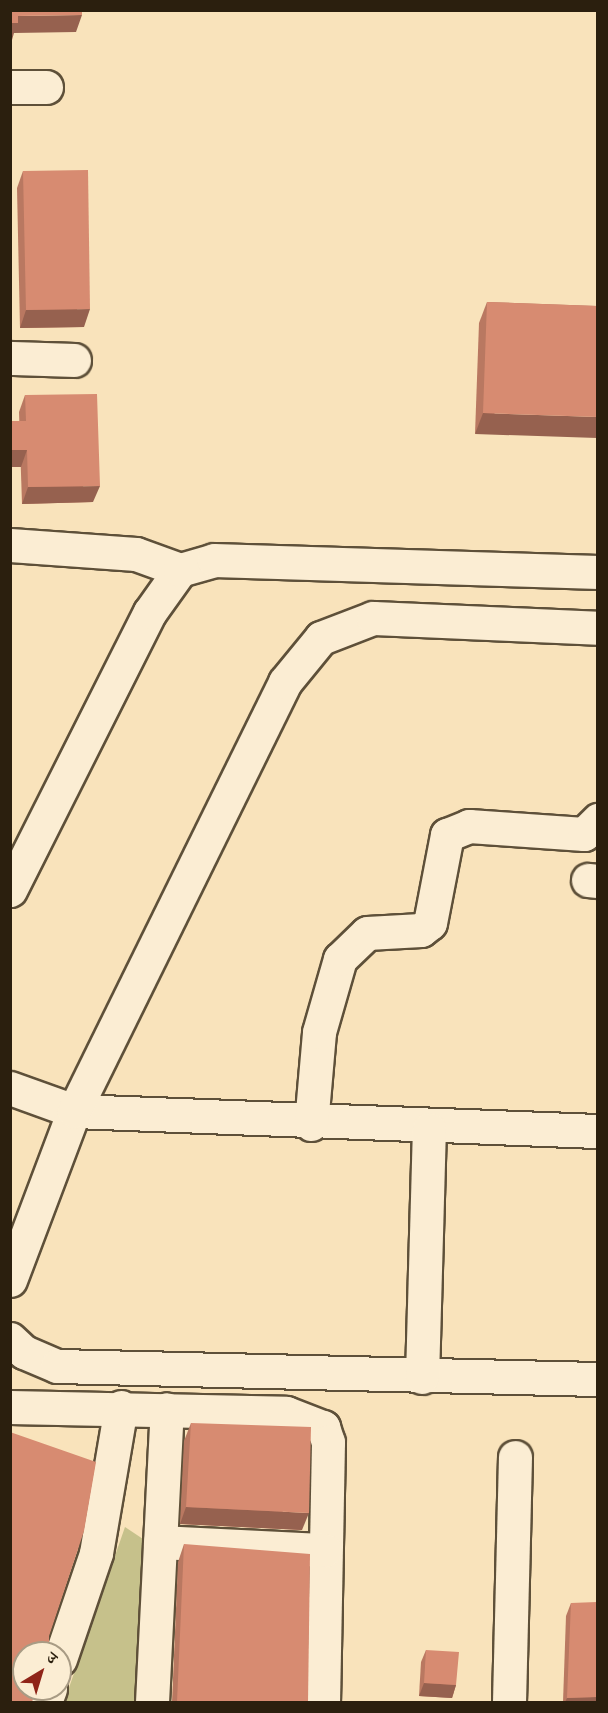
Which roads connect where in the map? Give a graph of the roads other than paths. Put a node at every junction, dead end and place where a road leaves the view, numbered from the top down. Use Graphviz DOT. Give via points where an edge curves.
graph roads {
  1 [pos="10,87"];
  2 [pos="46,87"];
  3 [pos="10,358"];
  4 [pos="74,360"];
  5 [pos="10,545"];
  6 [pos="180,570"];
  7 [pos="597,572"];
  8 [pos="597,628"];
  9 [pos="597,820"];
  10 [pos="10,890"];
  11 [pos="10,1088"];
  12 [pos="74,1112"];
  13 [pos="310,1124"];
  14 [pos="429,1129"];
  15 [pos="597,1131"];
  16 [pos="10,1280"];
  17 [pos="10,1339"];
  18 [pos="422,1377"];
  19 [pos="597,1379"];
  20 [pos="10,1407"];
  21 [pos="121,1407"];
  22 [pos="166,1409"];
  23 [pos="515,1457"];
  24 [pos="160,1542"];
  25 [pos="325,1550"];
  26 [pos="66,1641"];
  27 [pos="152,1702"];
  28 [pos="323,1702"];
  29 [pos="509,1702"];
  1 -- 2 [label="street"];
  3 -- 4 [label="street"];
  5 -- 6 [label="street" via="136,554"];
  6 -- 7 [label="street" via="214,560"];
  6 -- 10 [label="street" via="150,612"];
  8 -- 12 [label="street" via="373,618 321,638 285,682"];
  9 -- 13 [label="street" via="584,834 469,826 447,835 430,923 422,930 367,933 340,960 319,1032"];
  11 -- 12 [label="street"];
  12 -- 13 [label="street"];
  12 -- 16 [label="street"];
  13 -- 14 [label="street"];
  14 -- 15 [label="street"];
  14 -- 18 [label="street"];
  17 -- 18 [label="street" via="24,1352 57,1366"];
  18 -- 19 [label="street"];
  20 -- 21 [label="street"];
  21 -- 22 [label="street"];
  21 -- 26 [label="street" via="96,1553"];
  22 -- 24 [label="street"];
  22 -- 25 [label="street" via="286,1413 323,1427 328,1442"];
  23 -- 29 [label="street"];
  24 -- 25 [label="street"];
  24 -- 27 [label="street"];
  25 -- 28 [label="street"];
}
